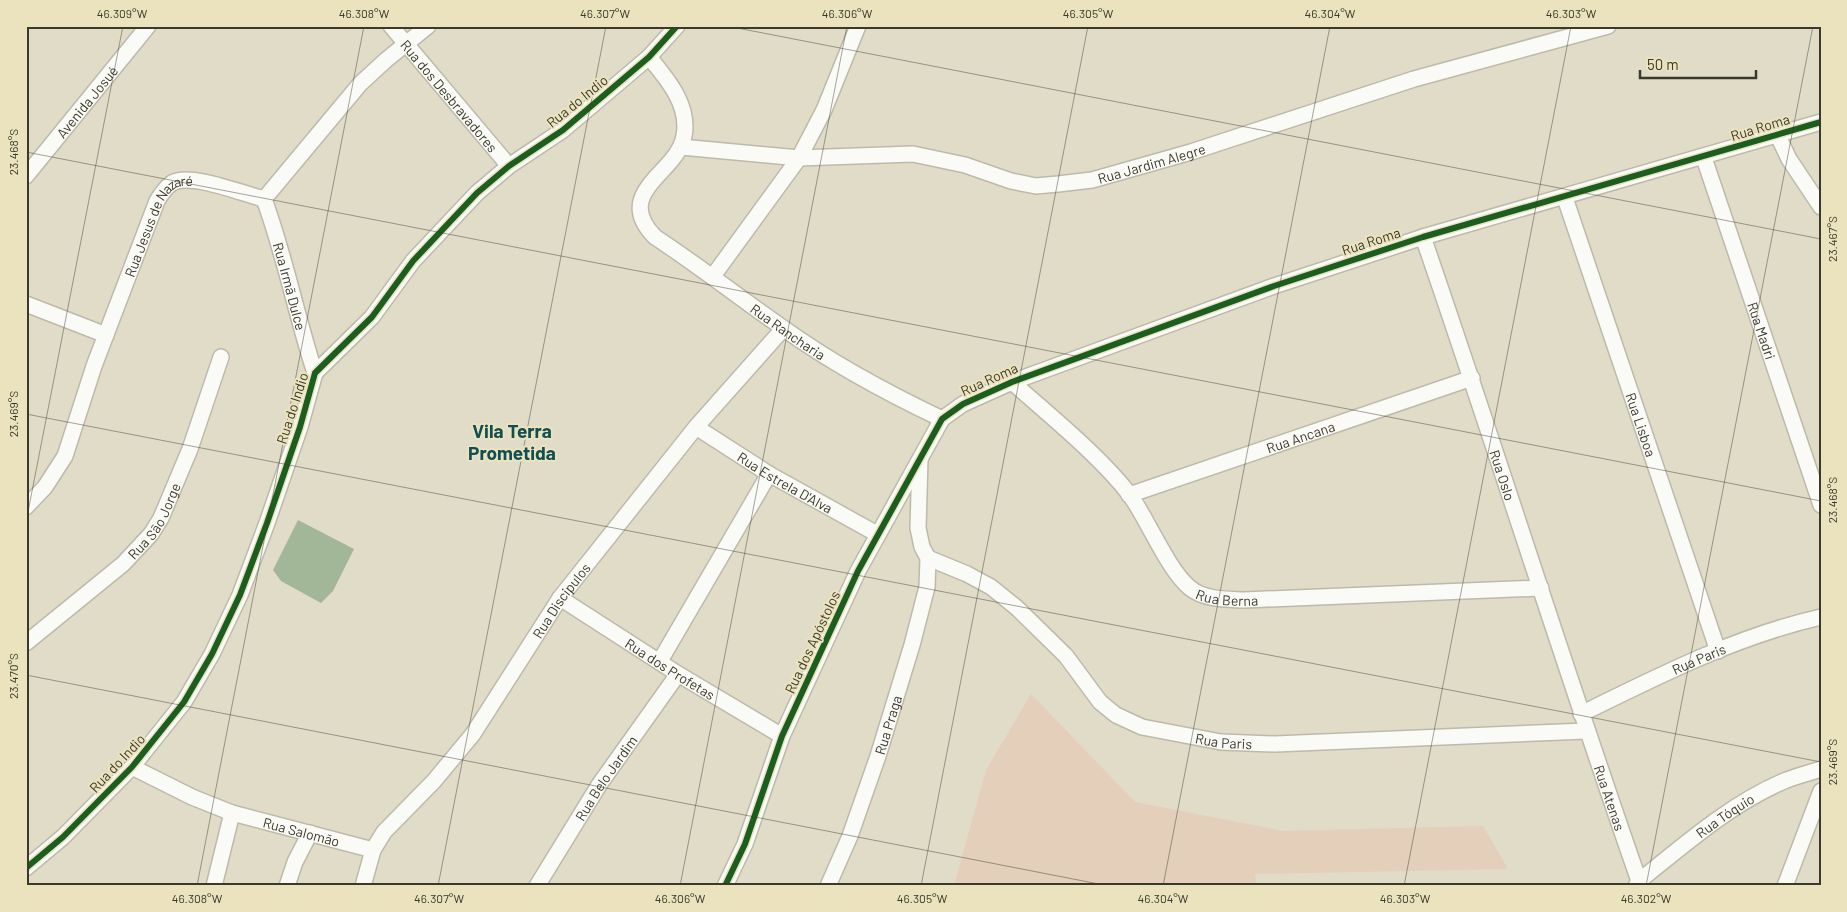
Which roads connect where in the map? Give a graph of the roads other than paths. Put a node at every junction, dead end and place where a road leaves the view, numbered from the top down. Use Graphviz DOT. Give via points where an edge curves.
graph roads {
  1 [pos="148,26"];
  2 [pos="391,26"];
  3 [pos="428,26"];
  4 [pos="676,26"];
  5 [pos="858,26"];
  6 [pos="1608,26"];
  7 [pos="405,44"];
  8 [pos="649,57"];
  9 [pos="1821,122"];
  10 [pos="1778,134"];
  11 [pos="680,147"];
  12 [pos="799,158"];
  13 [pos="1704,158"];
  14 [pos="509,166"];
  15 [pos="26,176"];
  16 [pos="1566,198"];
  17 [pos="264,199"];
  18 [pos="1821,207"];
  19 [pos="1423,237"];
  20 [pos="714,276"];
  21 [pos="26,304"];
  22 [pos="783,329"];
  23 [pos="106,335"];
  24 [pos="222,357"];
  25 [pos="314,373"];
  26 [pos="1472,378"];
  27 [pos="1012,382"];
  28 [pos="942,419"];
  29 [pos="696,427"];
  30 [pos="920,459"];
  31 [pos="770,474"];
  32 [pos="1130,495"];
  33 [pos="1821,505"];
  34 [pos="26,507"];
  35 [pos="877,534"];
  36 [pos="928,558"];
  37 [pos="1541,588"];
  38 [pos="560,598"];
  39 [pos="1821,617"];
  40 [pos="26,643"];
  41 [pos="1718,651"];
  42 [pos="660,661"];
  43 [pos="678,674"];
  44 [pos="1581,714"];
  45 [pos="1586,731"];
  46 [pos="782,736"];
  47 [pos="132,767"];
  48 [pos="1821,769"];
  49 [pos="1821,791"];
  50 [pos="232,813"];
  51 [pos="310,833"];
  52 [pos="373,850"];
  53 [pos="26,868"];
  54 [pos="1637,883"];
  55 [pos="214,886"];
  56 [pos="287,886"];
  57 [pos="363,886"];
  58 [pos="537,886"];
  59 [pos="726,886"];
  60 [pos="828,886"];
  61 [pos="1785,886"];
  1 -- 15 [label="street, Avenida Josué"];
  2 -- 7 [label="street, Rua dos Desbravadores"];
  3 -- 7 [label="street"];
  4 -- 8 [label="street, Rua do Indio"];
  5 -- 12 [label="street" via="824,110"];
  6 -- 12 [label="street, Rua Jardim Alegre" via="1414,79 1191,152 1092,180 1036,186 913,154"];
  7 -- 14 [label="street, Rua dos Desbravadores"];
  7 -- 17 [label="street" via="360,84"];
  8 -- 11 [label="street" via="670,82 680,103 685,120"];
  8 -- 14 [label="street, Rua do Indio" via="563,130"];
  9 -- 10 [label="street, Rua Roma"];
  10 -- 13 [label="street, Rua Roma"];
  10 -- 18 [label="street" via="1799,176"];
  11 -- 12 [label="street, Rua Jardim Alegre"];
  11 -- 20 [label="street, Rua Rancharia" via="649,183 642,199 641,214 647,229 655,237"];
  12 -- 20 [label="street"];
  13 -- 16 [label="street, Rua Roma"];
  13 -- 33 [label="street, Rua Madri"];
  14 -- 25 [label="street, Rua do Indio" via="430,242 372,317"];
  16 -- 19 [label="street, Rua Roma"];
  16 -- 41 [label="street, Rua Lisboa"];
  17 -- 23 [label="street, Rua Jesus de Nazaré" via="197,181 173,182 157,201"];
  17 -- 25 [label="street, Rua Irmã Dulce" via="278,236 292,300"];
  19 -- 26 [label="street, Rua Oslo"];
  19 -- 27 [label="street, Rua Roma" via="1274,286"];
  20 -- 22 [label="street, Rua Rancharia"];
  21 -- 23 [label="street"];
  22 -- 28 [label="street, Rua Rancharia" via="898,399"];
  22 -- 29 [label="street, Rua Discipulos"];
  23 -- 34 [label="street, Rua Jesus de Nazaré" via="64,456 45,487"];
  24 -- 40 [label="street, Rua São Jorge" via="190,450 151,534 123,564"];
  25 -- 47 [label="street, Rua do Indio" via="300,427 267,523 216,646 184,702"];
  26 -- 32 [label="street, Rua Ancana"];
  26 -- 37 [label="street, Rua Oslo"];
  27 -- 28 [label="street, Rua Roma" via="963,404"];
  27 -- 32 [label="street, Rua Berna"];
  28 -- 30 [label="street, Rua dos Apóstolos"];
  29 -- 31 [label="street, Rua Estrela D'Alva"];
  29 -- 38 [label="street, Rua Discipulos"];
  30 -- 35 [label="street, Rua dos Apóstolos"];
  30 -- 36 [label="street" via="918,528"];
  31 -- 35 [label="street, Rua Estrela D'Alva"];
  31 -- 42 [label="street"];
  32 -- 37 [label="street, Rua Berna" via="1189,588 1218,599 1340,598"];
  35 -- 46 [label="street, Rua dos Apóstolos"];
  36 -- 45 [label="street, Rua Paris" via="967,574 1017,608 1066,656 1100,702 1116,716 1142,727 1222,742 1275,744"];
  36 -- 60 [label="street, Rua Praga" via="927,586 894,708 850,836"];
  37 -- 44 [label="street, Rua Oslo"];
  38 -- 42 [label="street, Rua dos Profetas"];
  38 -- 52 [label="street, Rua Discipulos" via="473,734 384,832"];
  39 -- 41 [label="street, Rua Paris"];
  41 -- 44 [label="street, Rua Paris"];
  42 -- 43 [label="street, Rua dos Profetas"];
  43 -- 46 [label="street, Rua dos Profetas"];
  43 -- 58 [label="street, Rua Belo Jardim" via="599,785"];
  44 -- 45 [label="street, Rua Atenas"];
  45 -- 54 [label="street, Rua Atenas"];
  46 -- 59 [label="street, Rua dos Apóstolos"];
  47 -- 50 [label="street, Rua Salomão"];
  47 -- 53 [label="street, Rua do Indio" via="63,837"];
  48 -- 54 [label="street, Rua Tóquio" via="1784,781 1746,801"];
  49 -- 61 [label="street"];
  50 -- 51 [label="street, Rua Salomão"];
  50 -- 55 [label="street"];
  51 -- 52 [label="street, Rua Salomão"];
  51 -- 56 [label="street"];
  52 -- 57 [label="street, Rua Discipulos"];
}
